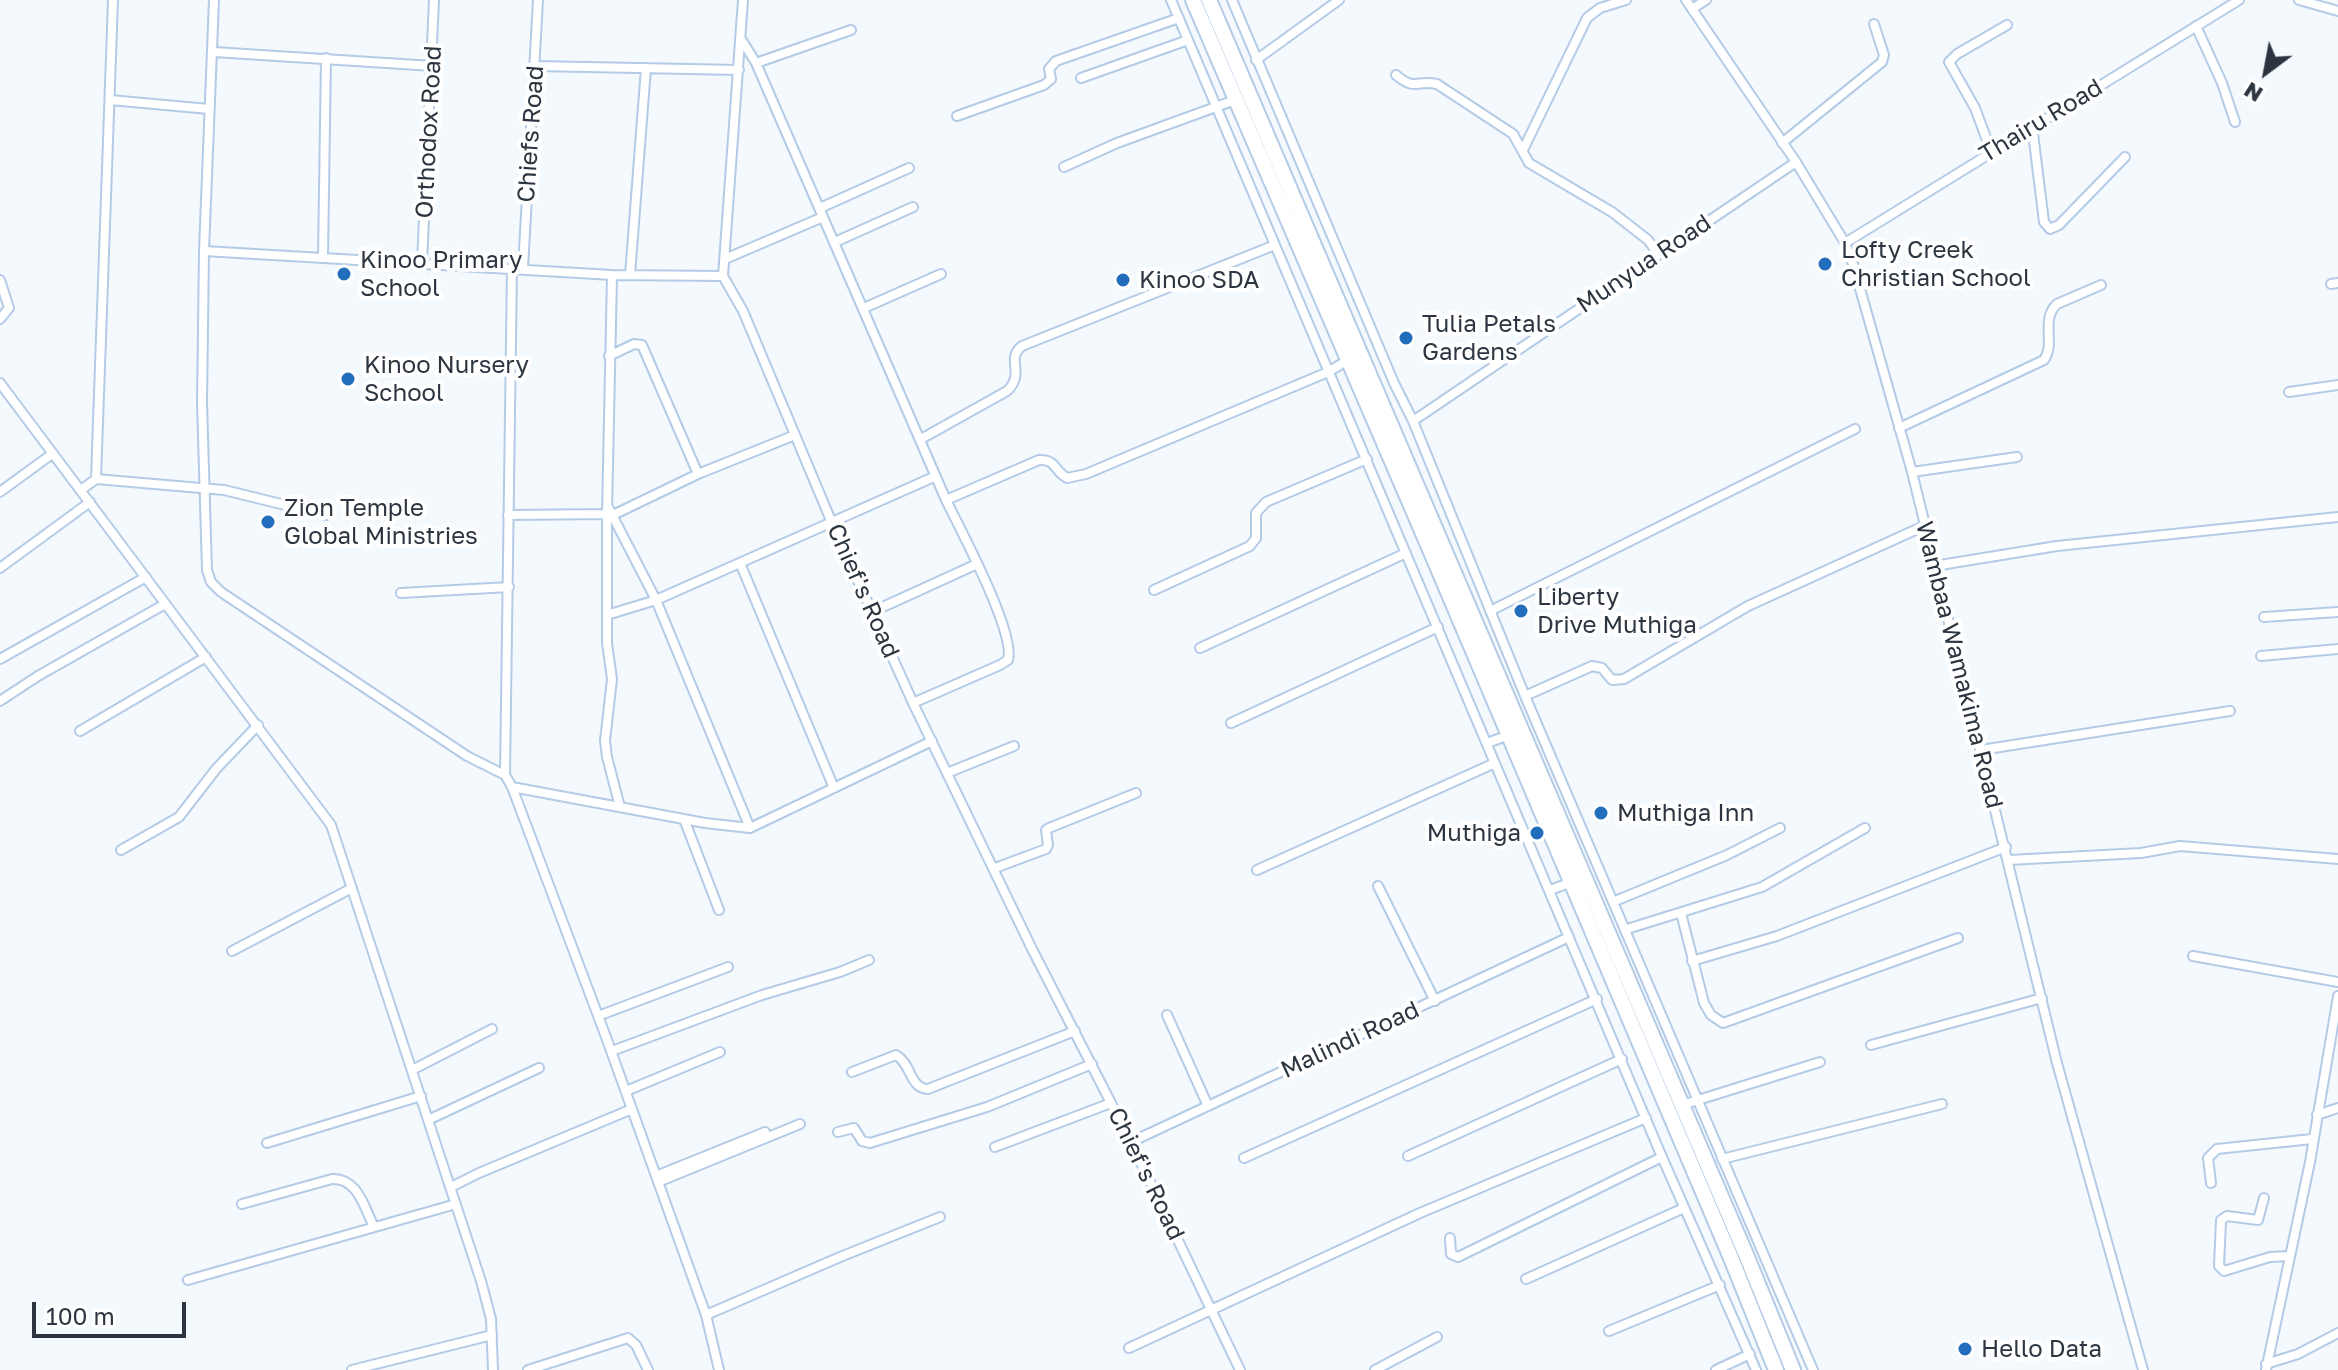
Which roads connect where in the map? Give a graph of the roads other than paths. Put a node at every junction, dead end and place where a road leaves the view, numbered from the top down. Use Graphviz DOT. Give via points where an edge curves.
graph roads {
  1 [pos="113,0"];
  2 [pos="214,0"];
  3 [pos="434,0"];
  4 [pos="538,0"];
  5 [pos="743,0"];
  6 [pos="1171,0"];
  7 [pos="1193,0"];
  8 [pos="1209,0"];
  9 [pos="1339,0"];
  10 [pos="1626,0"];
  11 [pos="1686,0"];
  12 [pos="1706,0"];
  13 [pos="2239,0"];
  14 [pos="2299,0"];
  15 [pos="1234,1"];
  16 [pos="1692,9"];
  17 [pos="2338,11"];
  18 [pos="1179,18"];
  19 [pos="1874,24"];
  20 [pos="2007,25"];
  21 [pos="2196,26"];
  22 [pos="851,30"];
  23 [pos="741,39"];
  24 [pos="1188,40"];
  25 [pos="214,52"];
  26 [pos="326,58"];
  27 [pos="1256,60"];
  28 [pos="756,63"];
  29 [pos="433,66"];
  30 [pos="536,66"];
  31 [pos="646,68"];
  32 [pos="739,70"];
  33 [pos="1396,75"];
  34 [pos="1081,78"];
  35 [pos="110,100"];
  36 [pos="1235,100"];
  37 [pos="1217,105"];
  38 [pos="209,109"];
  39 [pos="957,116"];
  40 [pos="2235,122"];
  41 [pos="2032,125"];
  42 [pos="1782,143"];
  43 [pos="1523,150"];
  44 [pos="1991,151"];
  45 [pos="2125,157"];
  46 [pos="1796,162"];
  47 [pos="1064,167"];
  48 [pos="909,168"];
  49 [pos="913,207"];
  50 [pos="822,213"];
  51 [pos="835,242"];
  52 [pos="1845,243"];
  53 [pos="1275,245"];
  54 [pos="204,251"];
  55 [pos="1658,254"];
  56 [pos="323,256"];
  57 [pos="725,259"];
  58 [pos="422,263"];
  59 [pos="512,268"];
  60 [pos="523,268"];
  61 [pos="941,274"];
  62 [pos="612,275"];
  63 [pos="630,275"];
  64 [pos="723,276"];
  65 [pos="0,280"];
  66 [pos="2101,285"];
  67 [pos="864,308"];
  68 [pos="0,319"];
  69 [pos="1371,328"];
  70 [pos="1353,337"];
  71 [pos="609,356"];
  72 [pos="1348,360"];
  73 [pos="1328,372"];
  74 [pos="1394,383"];
  75 [pos="2338,385"];
  76 [pos="1,386"];
  77 [pos="1376,391"];
  78 [pos="2289,392"];
  79 [pos="1413,421"];
  80 [pos="1899,428"];
  81 [pos="1855,429"];
  82 [pos="795,435"];
  83 [pos="921,439"];
  84 [pos="52,454"];
  85 [pos="2017,457"];
  86 [pos="1367,459"];
  87 [pos="1912,472"];
  88 [pos="698,474"];
  89 [pos="936,476"];
  90 [pos="96,479"];
  91 [pos="204,488"];
  92 [pos="81,490"];
  93 [pos="0,492"];
  94 [pos="946,500"];
  95 [pos="90,502"];
  96 [pos="609,512"];
  97 [pos="326,515"];
  98 [pos="508,515"];
  99 [pos="2338,517"];
  100 [pos="832,523"];
  101 [pos="1924,526"];
  102 [pos="1458,532"];
  103 [pos="1439,539"];
  104 [pos="1406,553"];
  105 [pos="740,563"];
  106 [pos="977,564"];
  107 [pos="1934,566"];
  108 [pos="0,568"];
  109 [pos="146,577"];
  110 [pos="509,587"];
  111 [pos="1154,590"];
  112 [pos="401,593"];
  113 [pos="656,600"];
  114 [pos="165,604"];
  115 [pos="874,611"];
  116 [pos="1490,611"];
  117 [pos="2338,612"];
  118 [pos="607,615"];
  119 [pos="2264,617"];
  120 [pos="1438,627"];
  121 [pos="1200,648"];
  122 [pos="2338,649"];
  123 [pos="2261,656"];
  124 [pos="206,657"];
  125 [pos="0,659"];
  126 [pos="1525,696"];
  127 [pos="0,701"];
  128 [pos="913,703"];
  129 [pos="2230,711"];
  130 [pos="1231,723"];
  131 [pos="258,725"];
  132 [pos="80,731"];
  133 [pos="1509,735"];
  134 [pos="932,741"];
  135 [pos="1487,743"];
  136 [pos="1014,746"];
  137 [pos="1981,750"];
  138 [pos="1495,763"];
  139 [pos="947,773"];
  140 [pos="505,775"];
  141 [pos="512,787"];
  142 [pos="834,788"];
  143 [pos="1136,793"];
  144 [pos="620,807"];
  145 [pos="684,819"];
  146 [pos="750,828"];
  147 [pos="1780,828"];
  148 [pos="1865,828"];
  149 [pos="2006,847"];
  150 [pos="121,850"];
  151 [pos="2338,859"];
  152 [pos="2009,860"];
  153 [pos="1600,867"];
  154 [pos="995,868"];
  155 [pos="1257,870"];
  156 [pos="1577,879"];
  157 [pos="1378,886"];
  158 [pos="352,888"];
  159 [pos="1550,890"];
  160 [pos="1615,901"];
  161 [pos="719,910"];
  162 [pos="1681,913"];
  163 [pos="1627,929"];
  164 [pos="1569,937"];
  165 [pos="1958,938"];
  166 [pos="232,951"];
  167 [pos="2193,956"];
  168 [pos="869,960"];
  169 [pos="1692,961"];
  170 [pos="728,967"];
  171 [pos="2338,982"];
  172 [pos="2338,996"];
  173 [pos="2042,998"];
  174 [pos="1597,999"];
  175 [pos="1435,1001"];
  176 [pos="1167,1015"];
  177 [pos="598,1016"];
  178 [pos="492,1029"];
  179 [pos="1075,1031"];
  180 [pos="1871,1045"];
  181 [pos="612,1051"];
  182 [pos="720,1052"];
  183 [pos="1622,1059"];
  184 [pos="1820,1062"];
  185 [pos="1092,1064"];
  186 [pos="539,1068"];
  187 [pos="412,1070"];
  188 [pos="852,1072"];
  189 [pos="626,1091"];
  190 [pos="421,1096"];
  191 [pos="1697,1100"];
  192 [pos="1111,1103"];
  193 [pos="1942,1104"];
  194 [pos="1682,1105"];
  195 [pos="1208,1106"];
  196 [pos="2338,1108"];
  197 [pos="632,1109"];
  198 [pos="2317,1115"];
  199 [pos="1646,1118"];
  200 [pos="428,1120"];
  201 [pos="800,1124"];
  202 [pos="765,1132"];
  203 [pos="838,1132"];
  204 [pos="2312,1139"];
  205 [pos="1131,1142"];
  206 [pos="267,1143"];
  207 [pos="995,1147"];
  208 [pos="1408,1156"];
  209 [pos="1662,1157"];
  210 [pos="1244,1158"];
  211 [pos="1722,1159"];
  212 [pos="657,1179"];
  213 [pos="2211,1183"];
  214 [pos="451,1187"];
  215 [pos="2264,1198"];
  216 [pos="242,1204"];
  217 [pos="456,1204"];
  218 [pos="1684,1208"];
  219 [pos="940,1217"];
  220 [pos="374,1227"];
  221 [pos="1450,1238"];
  222 [pos="2288,1256"];
  223 [pos="1769,1268"];
  224 [pos="1754,1273"];
  225 [pos="1526,1279"];
  226 [pos="188,1280"];
  227 [pos="1720,1285"];
  228 [pos="1212,1308"];
  229 [pos="706,1315"];
  230 [pos="1609,1331"];
  231 [pos="2338,1333"];
  232 [pos="492,1335"];
  233 [pos="1437,1337"];
  234 [pos="1129,1348"];
  235 [pos="1750,1354"];
  236 [pos="2266,1367"];
  237 [pos="352,1370"];
  238 [pos="493,1370"];
  239 [pos="528,1370"];
  240 [pos="648,1370"];
  241 [pos="719,1370"];
  242 [pos="1240,1370"];
  243 [pos="1375,1370"];
  244 [pos="1716,1370"];
  245 [pos="1756,1370"];
  246 [pos="1776,1370"];
  247 [pos="1793,1370"];
  248 [pos="1813,1370"];
  249 [pos="2143,1370"];
  1 -- 35 [label="street"];
  2 -- 25 [label="street"];
  3 -- 29 [label="street, Orthodox Road"];
  4 -- 30 [label="street, Chiefs Road"];
  5 -- 23 [label="street"];
  6 -- 18 [label="street"];
  7 -- 36 [label="highway"];
  8 -- 70 [label="highway"];
  9 -- 27 [label="street"];
  10 -- 43 [label="street" via="1587,18"];
  11 -- 16 [label="street, Wambaa Wamakima Road"];
  12 -- 16 [label="street"];
  13 -- 21 [label="street, Thairu Road"];
  14 -- 17 [label="street"];
  15 -- 27 [label="street"];
  16 -- 42 [label="street, Wambaa Wamakima Road"];
  18 -- 24 [label="street"];
  18 -- 39 [label="street" via="1056,61 1044,85"];
  19 -- 42 [label="street" via="1882,62"];
  20 -- 44 [label="street" via="1949,62"];
  21 -- 40 [label="street"];
  21 -- 41 [label="street, Thairu Road"];
  22 -- 28 [label="street"];
  23 -- 28 [label="street"];
  23 -- 32 [label="street"];
  24 -- 34 [label="street"];
  24 -- 37 [label="street"];
  25 -- 26 [label="street"];
  25 -- 38 [label="street"];
  26 -- 29 [label="street"];
  26 -- 56 [label="street"];
  27 -- 69 [label="street"];
  28 -- 50 [label="street"];
  29 -- 58 [label="street, Orthodox Road"];
  30 -- 31 [label="street"];
  30 -- 60 [label="street, Chiefs Road"];
  31 -- 32 [label="street"];
  31 -- 63 [label="street"];
  32 -- 57 [label="street"];
  33 -- 43 [label="street" via="1407,84 1431,82 1446,89 1513,134"];
  35 -- 38 [label="street"];
  35 -- 90 [label="street"];
  36 -- 37 [label="street"];
  36 -- 72 [label="highway"];
  37 -- 47 [label="street"];
  37 -- 53 [label="street"];
  38 -- 54 [label="street"];
  41 -- 44 [label="street, Thairu Road"];
  41 -- 45 [label="street" via="2044,222 2050,229"];
  42 -- 46 [label="street, Wambaa Wamakima Road"];
  43 -- 55 [label="street" via="1529,163 1612,212"];
  44 -- 52 [label="street, Thairu Road"];
  46 -- 52 [label="street, Wambaa Wamakima Road"];
  46 -- 55 [label="street, Munyua Road"];
  48 -- 50 [label="street"];
  49 -- 51 [label="street"];
  50 -- 51 [label="street"];
  50 -- 57 [label="street"];
  51 -- 67 [label="street"];
  52 -- 80 [label="street, Wambaa Wamakima Road"];
  53 -- 73 [label="street"];
  53 -- 83 [label="street" via="1022,346 1014,358 1015,384"];
  54 -- 56 [label="street"];
  54 -- 91 [label="street"];
  55 -- 79 [label="street, Munyua Road"];
  56 -- 58 [label="street"];
  57 -- 64 [label="street"];
  58 -- 59 [label="street"];
  59 -- 60 [label="street"];
  59 -- 98 [label="street"];
  60 -- 62 [label="street"];
  61 -- 67 [label="street"];
  62 -- 63 [label="street"];
  62 -- 71 [label="street"];
  63 -- 64 [label="street"];
  64 -- 82 [label="street, Chief's Road"];
  65 -- 68 [label="street" via="9,308"];
  66 -- 80 [label="street" via="2051,309 2050,349 2044,360"];
  67 -- 83 [label="street"];
  69 -- 70 [label="street"];
  69 -- 74 [label="street"];
  70 -- 77 [label="highway"];
  71 -- 88 [label="street" via="642,345"];
  71 -- 96 [label="street"];
  72 -- 73 [label="street"];
  72 -- 133 [label="highway"];
  73 -- 86 [label="street"];
  73 -- 94 [label="street" via="1086,474 1067,478 1055,463 1039,460"];
  74 -- 77 [label="street"];
  74 -- 79 [label="street"];
  75 -- 78 [label="street"];
  76 -- 84 [label="street"];
  77 -- 103 [label="highway"];
  79 -- 102 [label="street"];
  80 -- 87 [label="street, Wambaa Wamakima Road"];
  81 -- 116 [label="street"];
  82 -- 88 [label="street"];
  82 -- 100 [label="street, Chief's Road"];
  83 -- 89 [label="street"];
  84 -- 92 [label="street"];
  84 -- 93 [label="street"];
  85 -- 87 [label="street"];
  86 -- 104 [label="street"];
  86 -- 111 [label="street" via="1266,502 1256,513 1256,538 1250,546"];
  87 -- 101 [label="street, Wambaa Wamakima Road"];
  88 -- 96 [label="street"];
  89 -- 94 [label="street"];
  89 -- 100 [label="street"];
  90 -- 91 [label="street"];
  90 -- 92 [label="street"];
  91 -- 97 [label="street"];
  91 -- 140 [label="street" via="207,570 221,592 467,756"];
  92 -- 95 [label="street"];
  94 -- 106 [label="street"];
  95 -- 108 [label="street"];
  95 -- 109 [label="street"];
  96 -- 98 [label="street"];
  96 -- 113 [label="street"];
  96 -- 118 [label="street"];
  98 -- 110 [label="street"];
  99 -- 107 [label="street" via="2057,546"];
  100 -- 105 [label="street"];
  100 -- 115 [label="street, Chief's Road"];
  101 -- 107 [label="street, Wambaa Wamakima Road"];
  101 -- 126 [label="street" via="1760,600 1624,679 1612,680 1602,668 1592,666"];
  102 -- 103 [label="street"];
  102 -- 116 [label="street"];
  103 -- 156 [label="highway"];
  104 -- 120 [label="street"];
  104 -- 121 [label="street"];
  105 -- 113 [label="street"];
  105 -- 142 [label="street"];
  106 -- 115 [label="street"];
  106 -- 128 [label="street" via="1002,621 1008,660"];
  107 -- 137 [label="street, Wambaa Wamakima Road"];
  109 -- 114 [label="street"];
  109 -- 125 [label="street"];
  110 -- 112 [label="street"];
  110 -- 140 [label="street"];
  113 -- 118 [label="street"];
  113 -- 146 [label="street"];
  114 -- 124 [label="street"];
  114 -- 127 [label="street"];
  115 -- 128 [label="street, Chief's Road"];
  116 -- 126 [label="street"];
  117 -- 119 [label="street"];
  118 -- 144 [label="street" via="612,679 605,741"];
  120 -- 130 [label="street"];
  120 -- 135 [label="street"];
  122 -- 123 [label="street"];
  124 -- 131 [label="street"];
  124 -- 132 [label="street"];
  126 -- 153 [label="street"];
  128 -- 134 [label="street, Chief's Road"];
  129 -- 137 [label="street"];
  131 -- 150 [label="street" via="179,817"];
  131 -- 158 [label="street" via="326,816"];
  133 -- 135 [label="street"];
  133 -- 156 [label="highway"];
  134 -- 139 [label="street, Chief's Road"];
  134 -- 142 [label="street"];
  135 -- 138 [label="street"];
  136 -- 139 [label="street"];
  137 -- 149 [label="street, Wambaa Wamakima Road"];
  138 -- 155 [label="street"];
  138 -- 159 [label="street"];
  139 -- 154 [label="street, Chief's Road"];
  140 -- 141 [label="street"];
  141 -- 144 [label="street"];
  141 -- 177 [label="street"];
  142 -- 146 [label="street"];
  143 -- 154 [label="street" via="1049,828 1046,849"];
  144 -- 145 [label="street"];
  145 -- 146 [label="street"];
  145 -- 161 [label="street"];
  147 -- 160 [label="street"];
  148 -- 162 [label="street" via="1762,887"];
  149 -- 152 [label="street, Wambaa Wamakima Road"];
  149 -- 169 [label="street" via="1777,936"];
  151 -- 152 [label="street" via="2180,846"];
  152 -- 173 [label="street, Wambaa Wamakima Road"];
  153 -- 156 [label="street"];
  153 -- 160 [label="street"];
  154 -- 179 [label="street, Chief's Road"];
  156 -- 159 [label="street"];
  156 -- 194 [label="highway"];
  156 -- 246 [label="highway"];
  157 -- 175 [label="street"];
  158 -- 166 [label="street"];
  158 -- 187 [label="street"];
  159 -- 164 [label="street"];
  160 -- 163 [label="street"];
  162 -- 163 [label="street"];
  162 -- 169 [label="street"];
  163 -- 191 [label="street"];
  164 -- 174 [label="street"];
  164 -- 175 [label="street, Malindi Road"];
  165 -- 169 [label="street" via="1723,1023 1704,1003"];
  167 -- 171 [label="street"];
  168 -- 181 [label="street"];
  170 -- 177 [label="street"];
  172 -- 198 [label="street"];
  173 -- 180 [label="street"];
  173 -- 249 [label="street, Wambaa Wamakima Road"];
  174 -- 183 [label="street"];
  174 -- 210 [label="street"];
  175 -- 195 [label="street, Malindi Road"];
  176 -- 195 [label="street"];
  177 -- 181 [label="street"];
  178 -- 187 [label="street"];
  179 -- 185 [label="street, Chief's Road"];
  179 -- 188 [label="street" via="928,1089 919,1088 896,1055"];
  181 -- 189 [label="street"];
  182 -- 189 [label="street"];
  183 -- 199 [label="street"];
  183 -- 208 [label="street"];
  184 -- 191 [label="street"];
  185 -- 192 [label="street, Chief's Road"];
  185 -- 203 [label="street" via="987,1107 870,1143 862,1141 854,1128"];
  186 -- 200 [label="street"];
  187 -- 190 [label="street"];
  189 -- 197 [label="street"];
  190 -- 200 [label="street"];
  190 -- 206 [label="street"];
  191 -- 194 [label="street"];
  191 -- 211 [label="street"];
  192 -- 205 [label="street, Chief's Road"];
  192 -- 207 [label="street"];
  193 -- 211 [label="street"];
  194 -- 224 [label="highway"];
  195 -- 205 [label="street, Malindi Road"];
  196 -- 198 [label="street"];
  197 -- 212 [label="street"];
  197 -- 214 [label="street"];
  198 -- 204 [label="street"];
  199 -- 209 [label="street"];
  199 -- 228 [label="street"];
  200 -- 214 [label="street"];
  201 -- 212 [label="street"];
  202 -- 212 [label="street"];
  204 -- 213 [label="street" via="2217,1149 2208,1158"];
  204 -- 222 [label="street"];
  205 -- 228 [label="street, Chief's Road"];
  209 -- 218 [label="street"];
  209 -- 221 [label="street" via="1458,1257 1451,1254"];
  211 -- 223 [label="street"];
  212 -- 229 [label="street"];
  214 -- 217 [label="street"];
  215 -- 222 [label="street" via="2258,1220 2221,1220 2219,1266 2224,1271"];
  216 -- 220 [label="street" via="343,1178 354,1186"];
  217 -- 220 [label="street"];
  217 -- 232 [label="street" via="487,1300"];
  218 -- 225 [label="street"];
  218 -- 227 [label="street"];
  219 -- 229 [label="street"];
  220 -- 226 [label="street"];
  222 -- 236 [label="street"];
  223 -- 224 [label="street"];
  223 -- 248 [label="street"];
  224 -- 247 [label="highway"];
  227 -- 230 [label="street"];
  227 -- 235 [label="street"];
  228 -- 234 [label="street"];
  228 -- 242 [label="street, Chief's Road"];
  229 -- 241 [label="street"];
  231 -- 236 [label="street"];
  232 -- 237 [label="street"];
  232 -- 238 [label="street"];
  233 -- 243 [label="street"];
  235 -- 244 [label="street"];
  235 -- 245 [label="street"];
  239 -- 240 [label="street" via="628,1338"];
}
